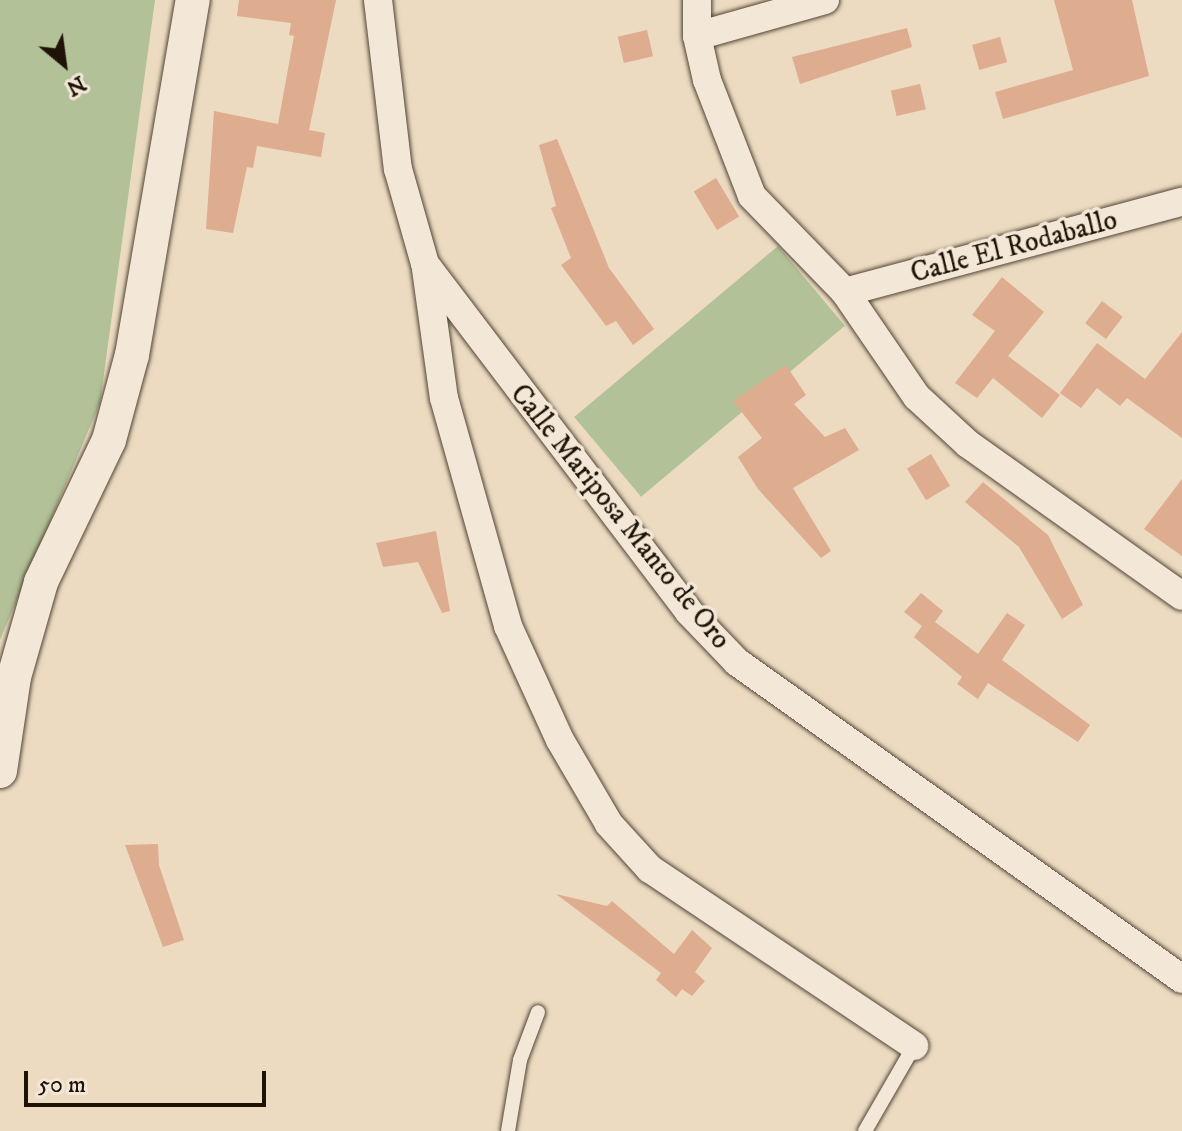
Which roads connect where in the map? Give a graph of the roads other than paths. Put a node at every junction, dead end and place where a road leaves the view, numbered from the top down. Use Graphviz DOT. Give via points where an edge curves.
graph roads {
  1 [pos="193,0"];
  2 [pos="378,0"];
  3 [pos="697,0"];
  4 [pos="825,0"];
  5 [pos="697,36"];
  6 [pos="1182,202"];
  7 [pos="425,264"];
  8 [pos="845,292"];
  9 [pos="1182,596"];
  10 [pos="0,771"];
  11 [pos="1182,979"];
  12 [pos="538,1012"];
  13 [pos="914,1046"];
  14 [pos="508,1131"];
  15 [pos="865,1131"];
  1 -- 10 [label="street" via="132,355 109,440 41,582 14,677"];
  2 -- 7 [label="street, Calle Mariposa Manto de Oro" via="398,169"];
  3 -- 5 [label="street"];
  4 -- 5 [label="street"];
  5 -- 8 [label="street" via="722,127 752,196"];
  6 -- 8 [label="street, Calle El Rodaballo"];
  7 -- 11 [label="street, Calle Mariposa Manto de Oro" via="689,612 737,662"];
  7 -- 13 [label="street" via="444,398 508,626 560,740 609,824 650,869"];
  8 -- 9 [label="street" via="917,397 968,444"];
  12 -- 14 [label="lane" via="520,1060"];
  13 -- 15 [label="lane"];
}
